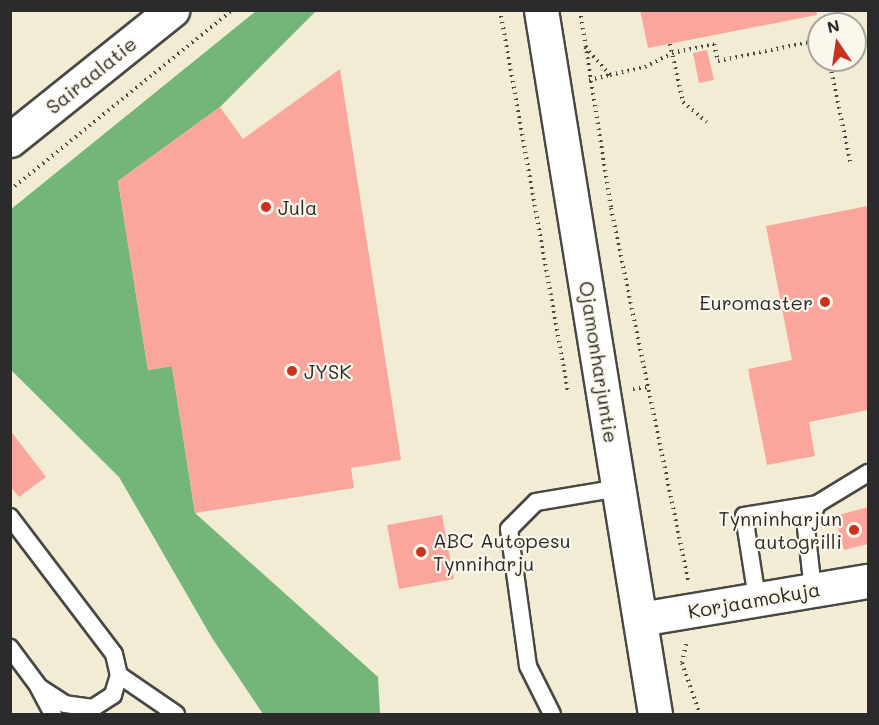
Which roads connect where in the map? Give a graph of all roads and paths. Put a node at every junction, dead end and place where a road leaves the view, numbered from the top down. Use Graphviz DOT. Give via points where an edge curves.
graph roads {
  1 [pos="172,10"];
  2 [pos="232,10"];
  3 [pos="500,10"];
  4 [pos="541,10"];
  5 [pos="580,10"];
  6 [pos="807,43"];
  7 [pos="670,44"];
  8 [pos="585,46"];
  9 [pos="672,53"];
  10 [pos="832,72"];
  11 [pos="610,75"];
  12 [pos="589,80"];
  13 [pos="707,122"];
  14 [pos="10,140"];
  15 [pos="851,165"];
  16 [pos="10,190"];
  17 [pos="570,399"];
  18 [pos="868,473"];
  19 [pos="620,488"];
  20 [pos="817,504"];
  21 [pos="10,517"];
  22 [pos="868,581"];
  23 [pos="813,590"];
  24 [pos="757,598"];
  25 [pos="694,610"];
  26 [pos="640,619"];
  27 [pos="10,648"];
  28 [pos="119,675"];
  29 [pos="39,687"];
  30 [pos="96,711"];
  31 [pos="53,714"];
  32 [pos="176,714"];
  33 [pos="552,714"];
  34 [pos="656,714"];
  35 [pos="700,714"];
  1 -- 14 [label="main road, Sairaalatie"];
  2 -- 16 [label="path"];
  3 -- 17 [label="path"];
  4 -- 19 [label="main road, Ojamonharjuntie"];
  5 -- 8 [label="path"];
  6 -- 9 [label="path" via="718,62 714,44"];
  7 -- 9 [label="path"];
  8 -- 11 [label="path"];
  8 -- 12 [label="path"];
  9 -- 11 [label="path" via="645,67"];
  9 -- 13 [label="path" via="683,102"];
  10 -- 15 [label="path"];
  11 -- 12 [label="path"];
  12 -- 25 [label="path"];
  18 -- 20 [label="lane"];
  19 -- 26 [label="main road, Ojamonharjuntie"];
  19 -- 33 [label="lane" via="536,502 509,529 528,666"];
  20 -- 23 [label="lane" via="806,528"];
  20 -- 24 [label="lane" via="744,516"];
  21 -- 28 [label="lane" via="114,654"];
  22 -- 23 [label="main road, Korjaamokuja"];
  23 -- 24 [label="main road, Korjaamokuja"];
  24 -- 25 [label="main road, Korjaamokuja"];
  25 -- 26 [label="main road, Korjaamokuja"];
  25 -- 35 [label="path" via="682,663"];
  26 -- 34 [label="main road, Ojamonharjuntie"];
  27 -- 29 [label="lane"];
  28 -- 30 [label="lane" via="113,695"];
  28 -- 32 [label="lane"];
  29 -- 30 [label="lane" via="65,704"];
  29 -- 31 [label="lane"];
}
